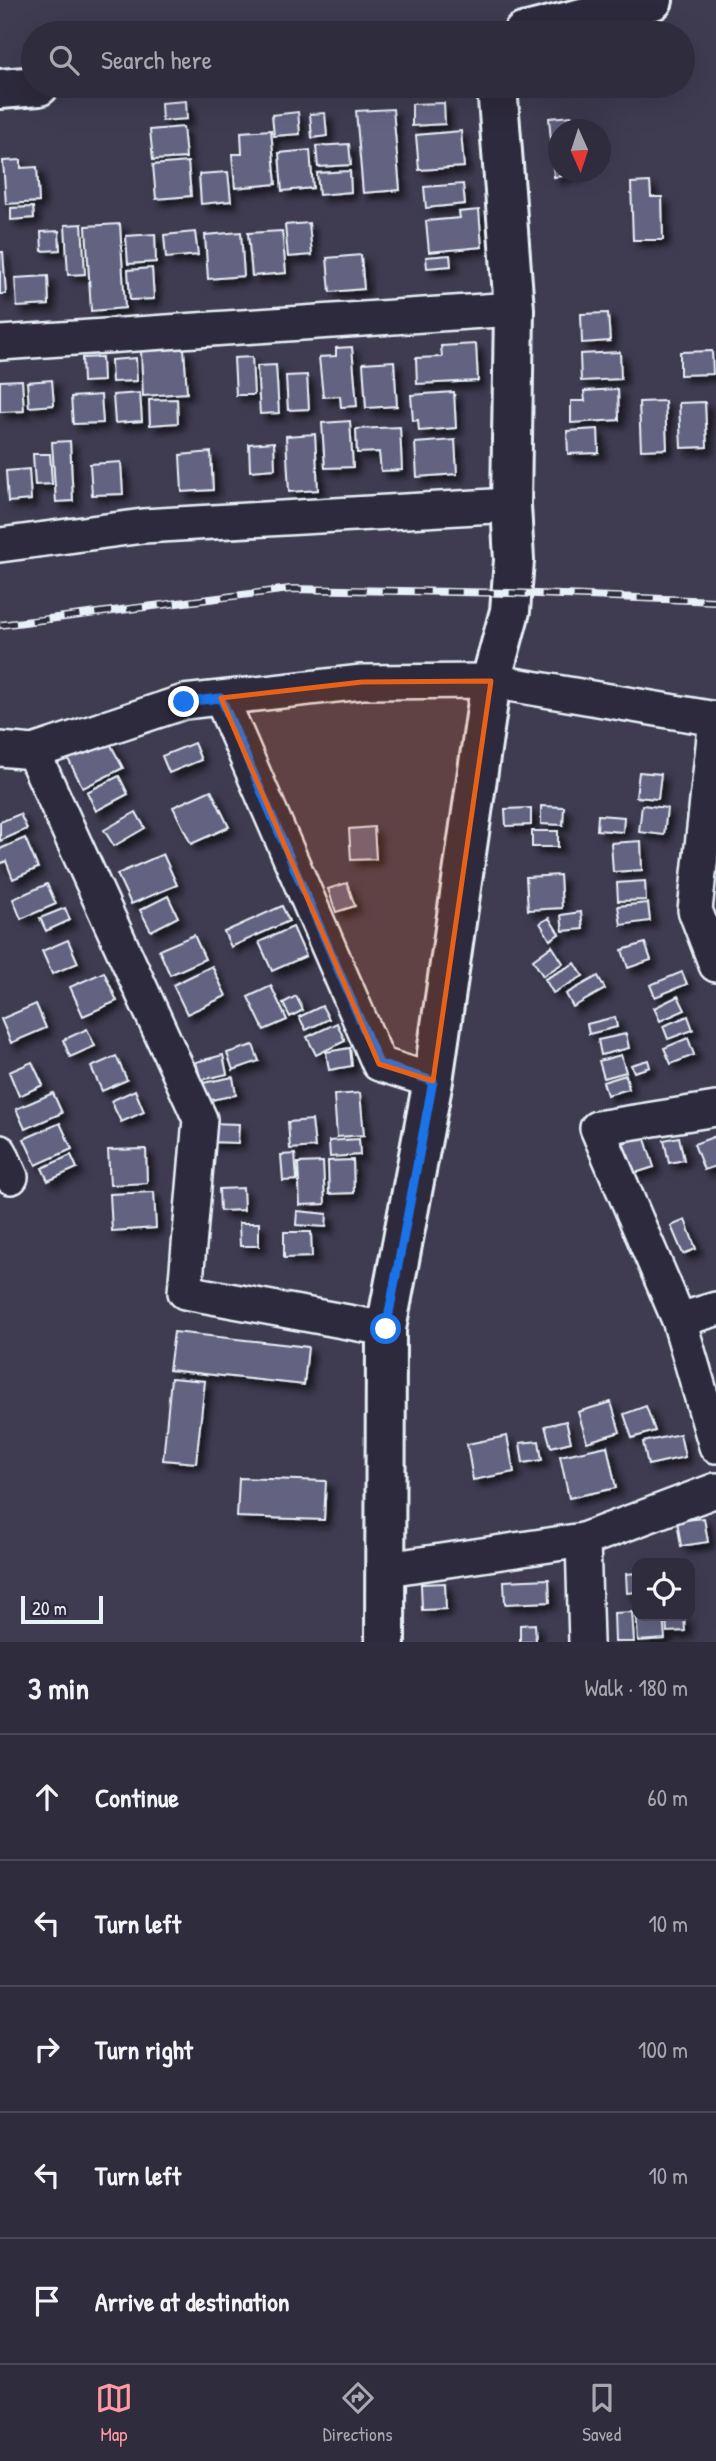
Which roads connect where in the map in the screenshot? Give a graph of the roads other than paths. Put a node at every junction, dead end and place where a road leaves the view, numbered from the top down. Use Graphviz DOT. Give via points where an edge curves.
graph roads {
  1 [pos="653,0"];
  2 [pos="570,21"];
  3 [pos="21,87"];
  4 [pos="0,89"];
  5 [pos="498,98"];
  6 [pos="514,309"];
  7 [pos="0,343"];
  8 [pos="511,505"];
  9 [pos="0,545"];
  10 [pos="491,681"];
  11 [pos="221,698"];
  12 [pos="716,719"];
  13 [pos="0,749"];
  14 [pos="33,752"];
  15 [pos="716,965"];
  16 [pos="433,1081"];
  17 [pos="716,1109"];
  18 [pos="716,1309"];
  19 [pos="678,1320"];
  20 [pos="386,1329"];
  21 [pos="716,1446"];
  22 [pos="716,1490"];
  23 [pos="583,1540"];
  24 [pos="387,1569"];
  25 [pos="385,1642"];
  26 [pos="586,1642"];
  1 -- 2 [label="street"];
  3 -- 4 [label="street"];
  5 -- 6 [label="street"];
  6 -- 7 [label="street"];
  6 -- 8 [label="street"];
  8 -- 9 [label="street" via="144,526"];
  8 -- 10 [label="street" via="514,560 510,611"];
  10 -- 11 [label="street" via="362,682"];
  10 -- 12 [label="street"];
  10 -- 16 [label="street"];
  11 -- 14 [label="street" via="184,702"];
  11 -- 16 [label="street" via="379,1064"];
  12 -- 15 [label="street" via="695,910"];
  13 -- 14 [label="street"];
  14 -- 20 [label="street" via="200,1119 185,1292"];
  16 -- 20 [label="street"];
  17 -- 19 [label="street" via="597,1128"];
  18 -- 19 [label="street"];
  19 -- 21 [label="street"];
  20 -- 24 [label="street"];
  22 -- 23 [label="street"];
  23 -- 24 [label="street"];
  23 -- 26 [label="street"];
  24 -- 25 [label="street"];
}
